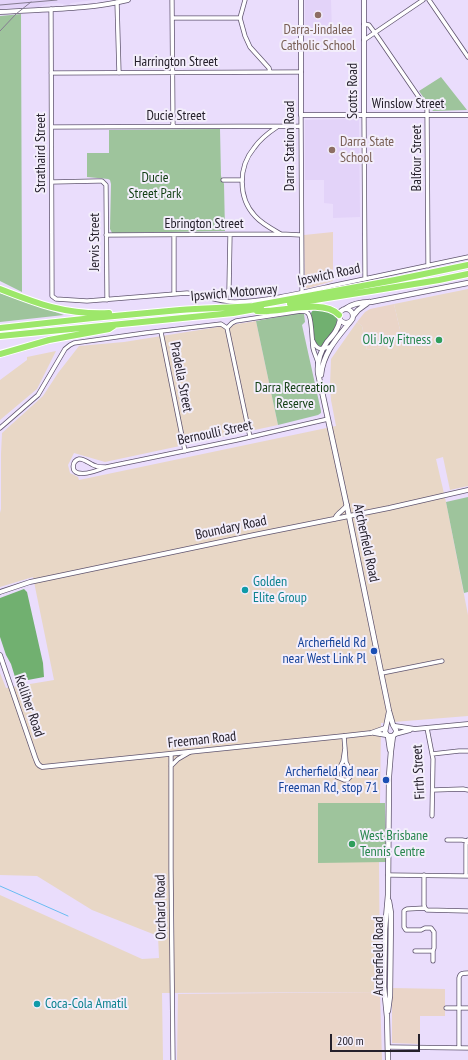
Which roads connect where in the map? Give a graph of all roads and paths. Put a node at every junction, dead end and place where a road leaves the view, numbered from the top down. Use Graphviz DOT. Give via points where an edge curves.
graph roads {
  1 [pos="128,0"];
  2 [pos="172,0"];
  3 [pos="245,0"];
  4 [pos="301,0"];
  5 [pos="364,0"];
  6 [pos="423,0"];
  7 [pos="429,0"];
  8 [pos="117,2"];
  9 [pos="50,9"];
  10 [pos="0,12"];
  11 [pos="173,18"];
  12 [pos="240,18"];
  13 [pos="364,24"];
  14 [pos="375,33"];
  15 [pos="364,40"];
  16 [pos="468,57"];
  17 [pos="270,72"];
  18 [pos="301,72"];
  19 [pos="51,73"];
  20 [pos="119,73"];
  21 [pos="173,73"];
  22 [pos="301,115"];
  23 [pos="364,115"];
  24 [pos="427,115"];
  25 [pos="468,115"];
  26 [pos="173,126"];
  27 [pos="263,126"];
  28 [pos="301,126"];
  29 [pos="52,127"];
  30 [pos="277,127"];
  31 [pos="266,135"];
  32 [pos="223,180"];
  33 [pos="242,180"];
  34 [pos="52,182"];
  35 [pos="268,227"];
  36 [pos="281,234"];
  37 [pos="174,235"];
  38 [pos="230,235"];
  39 [pos="267,235"];
  40 [pos="302,235"];
  41 [pos="106,236"];
  42 [pos="468,257"];
  43 [pos="468,265"];
  44 [pos="428,266"];
  45 [pos="468,274"];
  46 [pos="365,279"];
  47 [pos="468,283"];
  48 [pos="0,285"];
  49 [pos="0,289"];
  50 [pos="302,292"];
  51 [pos="174,294"];
  52 [pos="16,295"];
  53 [pos="52,296"];
  54 [pos="107,300"];
  55 [pos="225,301"];
  56 [pos="371,302"];
  57 [pos="345,309"];
  58 [pos="251,311"];
  59 [pos="142,313"];
  60 [pos="353,316"];
  61 [pos="340,318"];
  62 [pos="350,322"];
  63 [pos="116,324"];
  64 [pos="0,328"];
  65 [pos="227,328"];
  66 [pos="161,332"];
  67 [pos="0,336"];
  68 [pos="313,340"];
  69 [pos="330,347"];
  70 [pos="322,350"];
  71 [pos="0,354"];
  72 [pos="318,363"];
  73 [pos="320,380"];
  74 [pos="328,419"];
  75 [pos="0,428"];
  76 [pos="250,437"];
  77 [pos="184,451"];
  78 [pos="106,467"];
  79 [pos="468,490"];
  80 [pos="347,505"];
  81 [pos="350,516"];
  82 [pos="335,519"];
  83 [pos="0,592"];
  84 [pos="0,655"];
  85 [pos="442,661"];
  86 [pos="382,673"];
  87 [pos="389,710"];
  88 [pos="468,724"];
  89 [pos="394,726"];
  90 [pos="385,728"];
  91 [pos="428,728"];
  92 [pos="415,729"];
  93 [pos="371,733"];
  94 [pos="391,735"];
  95 [pos="344,736"];
  96 [pos="344,748"];
  97 [pos="468,751"];
  98 [pos="190,752"];
  99 [pos="172,754"];
  100 [pos="432,754"];
  101 [pos="37,764"];
  102 [pos="171,766"];
  103 [pos="433,790"];
  104 [pos="468,790"];
  105 [pos="432,816"];
  106 [pos="447,840"];
  107 [pos="467,841"];
  108 [pos="467,862"];
  109 [pos="388,875"];
  110 [pos="424,875"];
  111 [pos="467,876"];
  112 [pos="425,908"];
  113 [pos="468,911"];
  114 [pos="414,951"];
  115 [pos="433,951"];
  116 [pos="433,961"];
  117 [pos="468,974"];
  118 [pos="446,1008"];
  119 [pos="459,1008"];
  120 [pos="468,1008"];
  121 [pos="388,1047"];
  122 [pos="459,1048"];
  123 [pos="468,1048"];
  124 [pos="173,1060"];
  125 [pos="388,1060"];
  1 -- 8 [label="street"];
  2 -- 11 [label="street"];
  3 -- 12 [label="street"];
  4 -- 18 [label="street, Darra Station Road"];
  5 -- 13 [label="street, Scotts Road"];
  6 -- 14 [label="street"];
  7 -- 16 [label="street"];
  8 -- 9 [label="street"];
  8 -- 20 [label="street"];
  9 -- 10 [label="street"];
  9 -- 19 [label="street, Strathaird Street"];
  11 -- 12 [label="street"];
  11 -- 21 [label="street"];
  12 -- 17 [label="street" via="250,47"];
  13 -- 14 [label="street, Balfour Street" via="369,25"];
  13 -- 15 [label="street, Scotts Road"];
  14 -- 15 [label="street"];
  14 -- 24 [label="street, Balfour Street" via="427,109"];
  15 -- 23 [label="street, Scotts Road"];
  17 -- 18 [label="street, Harrington Street"];
  17 -- 21 [label="street, Harrington Street"];
  18 -- 22 [label="street, Darra Station Road"];
  19 -- 20 [label="street, Harrington Street"];
  19 -- 29 [label="street, Strathaird Street"];
  20 -- 21 [label="street, Harrington Street"];
  21 -- 26 [label="street"];
  22 -- 23 [label="street, Winslow Street"];
  22 -- 28 [label="street, Darra Station Road"];
  23 -- 24 [label="street, Winslow Street"];
  23 -- 46 [label="street, Scotts Road"];
  24 -- 25 [label="street, Winslow Street"];
  24 -- 44 [label="street, Balfour Street"];
  26 -- 27 [label="street, Ducie Street"];
  26 -- 29 [label="street, Ducie Street"];
  27 -- 30 [label="street, Ducie Street"];
  27 -- 31 [label="street"];
  28 -- 30 [label="street, Ducie Street"];
  28 -- 40 [label="street, Darra Station Road"];
  29 -- 34 [label="street, Strathaird Street"];
  30 -- 31 [label="street"];
  31 -- 33 [label="street" via="248,157"];
  32 -- 33 [label="street"];
  33 -- 35 [label="street" via="245,199 255,216"];
  34 -- 41 [label="street, Jervis Street" via="98,181 106,185"];
  34 -- 53 [label="street, Strathaird Street"];
  35 -- 36 [label="street"];
  35 -- 39 [label="street"];
  36 -- 39 [label="street, Ebrington Street"];
  36 -- 40 [label="street, Ebrington Street"];
  37 -- 38 [label="street, Ebrington Street"];
  37 -- 41 [label="street, Ebrington Street"];
  37 -- 51 [label="street"];
  38 -- 39 [label="street, Ebrington Street"];
  38 -- 55 [label="street" via="228,289"];
  40 -- 50 [label="street, Darra Station Road"];
  41 -- 54 [label="street, Jervis Street"];
  42 -- 44 [label="street, Ipswich Road"];
  43 -- 59 [label="highway, Ipswich Motorway" via="253,306"];
  44 -- 46 [label="street, Ipswich Road"];
  45 -- 58 [label="highway, Ipswich Motorway"];
  46 -- 50 [label="street, Ipswich Road"];
  47 -- 56 [label="main road"];
  48 -- 52 [label="highway"];
  49 -- 52 [label="highway"];
  50 -- 55 [label="street, Ipswich Road" via="263,299"];
  51 -- 54 [label="street, Ipswich Road"];
  51 -- 55 [label="street, Ipswich Road" via="196,294"];
  52 -- 59 [label="highway" via="44,306 72,311"];
  53 -- 54 [label="street, Ipswich Road" via="76,300"];
  56 -- 57 [label="main road" via="362,302"];
  56 -- 60 [label="main road"];
  57 -- 60 [label="main road" via="350,310"];
  57 -- 61 [label="main road" via="341,311"];
  58 -- 61 [label="highway" via="317,307 333,310"];
  58 -- 63 [label="highway, Ipswich Motorway"];
  59 -- 64 [label="highway, Ipswich Motorway"];
  60 -- 62 [label="main road"];
  61 -- 62 [label="main road" via="344,322"];
  61 -- 70 [label="main road, Archerfield Road" via="337,330"];
  62 -- 69 [label="main road, Archerfield Road"];
  63 -- 67 [label="highway, Ipswich Motorway"];
  63 -- 71 [label="highway" via="109,329 49,340"];
  65 -- 66 [label="street" via="221,324"];
  65 -- 68 [label="street" via="236,321 301,311 309,315"];
  65 -- 76 [label="street"];
  66 -- 75 [label="street" via="80,341 70,345 38,395"];
  66 -- 77 [label="street, Pradella Street"];
  68 -- 70 [label="street"];
  68 -- 72 [label="street" via="312,347"];
  69 -- 70 [label="street"];
  69 -- 73 [label="main road, Archerfield Road" via="322,364"];
  70 -- 72 [label="main road, Archerfield Road"];
  72 -- 73 [label="main road, Archerfield Road"];
  73 -- 74 [label="main road, Archerfield Road"];
  74 -- 76 [label="street, Bernoulli Street"];
  74 -- 80 [label="main road, Archerfield Road"];
  76 -- 77 [label="street, Bernoulli Street"];
  77 -- 78 [label="street, Bernoulli Street"];
  78 -- 78 [label="street, Bernoulli Street" via="83,473 74,471 73,467 76,460 81,459"];
  79 -- 81 [label="street, Boundary Road"];
  80 -- 81 [label="main road, Archerfield Road"];
  80 -- 82 [label="street"];
  81 -- 82 [label="street, Boundary Road"];
  81 -- 86 [label="main road, Archerfield Road"];
  82 -- 83 [label="street, Boundary Road" via="30,582"];
  84 -- 101 [label="street, Kelliher Road"];
  85 -- 86 [label="street"];
  86 -- 87 [label="main road, Archerfield Road"];
  87 -- 89 [label="main road, Archerfield Road"];
  87 -- 90 [label="main road, Archerfield Road"];
  88 -- 91 [label="street, Freeman Road"];
  89 -- 90 [label="main road" via="389,725"];
  89 -- 92 [label="street, Freeman Road"];
  89 -- 94 [label="main road" via="396,730"];
  90 -- 93 [label="street, Freeman Road"];
  90 -- 94 [label="main road" via="385,732"];
  91 -- 92 [label="street, Freeman Road"];
  91 -- 100 [label="street, Firth Street"];
  92 -- 94 [label="street, Freeman Road"];
  93 -- 94 [label="street, Freeman Road"];
  93 -- 95 [label="street, Freeman Road"];
  94 -- 109 [label="main road, Archerfield Road"];
  95 -- 96 [label="street"];
  95 -- 98 [label="street, Freeman Road"];
  96 -- 96 [label="street" via="351,776 347,780 337,777 343,761"];
  97 -- 100 [label="street"];
  98 -- 99 [label="street, Freeman Road"];
  98 -- 102 [label="street"];
  99 -- 101 [label="street, Freeman Road" via="47,767"];
  99 -- 102 [label="street, Orchard Road"];
  100 -- 103 [label="street, Firth Street"];
  102 -- 124 [label="street, Orchard Road"];
  103 -- 104 [label="street"];
  103 -- 105 [label="street, Firth Street"];
  106 -- 107 [label="street"];
  107 -- 108 [label="street"];
  108 -- 111 [label="street"];
  109 -- 110 [label="street"];
  109 -- 121 [label="main road, Archerfield Road" via="384,987"];
  110 -- 111 [label="street"];
  110 -- 112 [label="street"];
  112 -- 113 [label="street"];
  112 -- 115 [label="street" via="405,910 404,927 408,931 431,928 434,932"];
  114 -- 115 [label="street"];
  115 -- 116 [label="street"];
  117 -- 119 [label="street" via="462,974 460,977"];
  118 -- 119 [label="street"];
  119 -- 120 [label="street"];
  119 -- 122 [label="street"];
  121 -- 122 [label="street"];
  121 -- 125 [label="main road, Archerfield Road"];
  122 -- 123 [label="street"];
}
